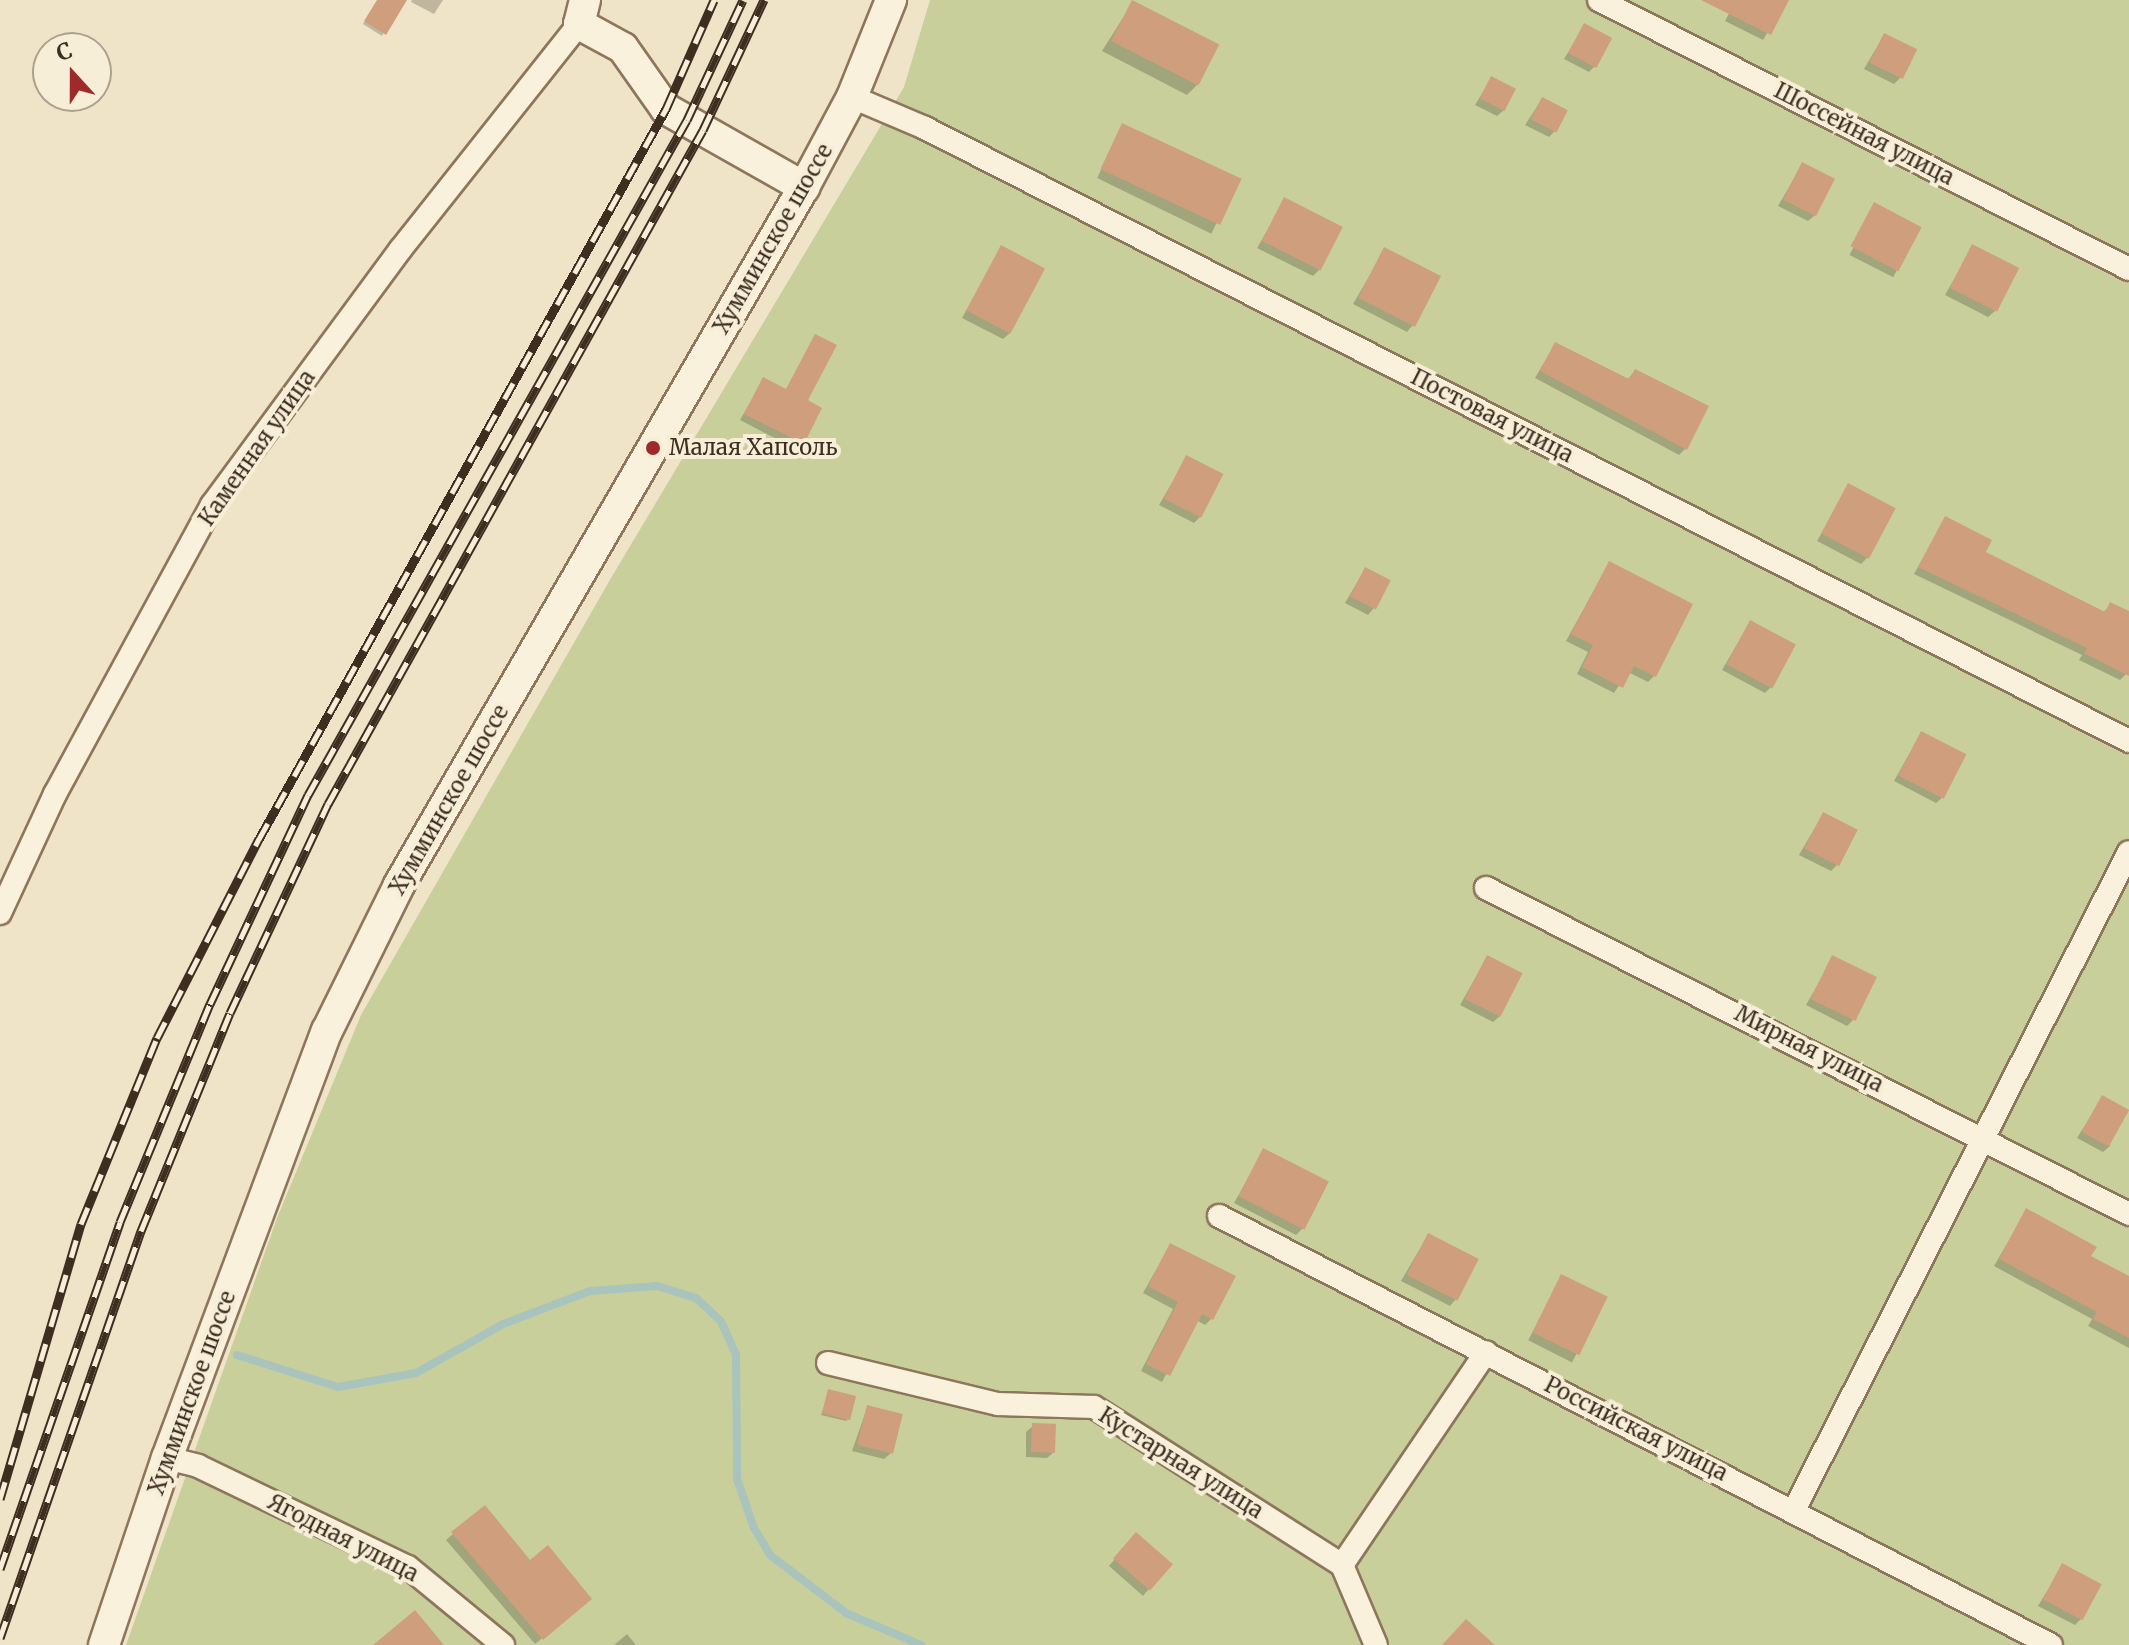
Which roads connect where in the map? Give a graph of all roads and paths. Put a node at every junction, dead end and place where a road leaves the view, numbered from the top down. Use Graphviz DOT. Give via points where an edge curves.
graph roads {
  1 [pos="891,0"];
  2 [pos="1599,0"];
  3 [pos="582,12"];
  4 [pos="852,97"];
  5 [pos="804,187"];
  6 [pos="2129,269"];
  7 [pos="2129,741"];
  8 [pos="2129,852"];
  9 [pos="1486,888"];
  10 [pos="0,913"];
  11 [pos="1984,1136"];
  12 [pos="2129,1214"];
  13 [pos="1219,1216"];
  14 [pos="1486,1352"];
  15 [pos="828,1363"];
  16 [pos="167,1458"];
  17 [pos="1794,1510"];
  18 [pos="1342,1565"];
  19 [pos="104,1645"];
  20 [pos="503,1645"];
  21 [pos="1376,1645"];
  22 [pos="2051,1645"];
  1 -- 4 [label="main road, Хумминское шоссе"];
  2 -- 6 [label="street, Шоссейная улица"];
  3 -- 5 [label="main road" via="623,48 666,109"];
  3 -- 10 [label="street, Каменная улица" via="212,505 55,794"];
  4 -- 5 [label="main road, Хумминское шоссе"];
  4 -- 7 [label="street, Постовая улица" via="925,128"];
  5 -- 16 [label="main road, Хумминское шоссе" via="399,885 327,1031"];
  8 -- 11 [label="street"];
  9 -- 11 [label="street, Мирная улица"];
  11 -- 12 [label="street, Мирная улица"];
  11 -- 17 [label="street"];
  13 -- 14 [label="street, Российская улица"];
  14 -- 17 [label="street, Российская улица"];
  14 -- 18 [label="street"];
  15 -- 18 [label="street, Кустарная улица" via="998,1404 1094,1407"];
  16 -- 19 [label="main road, Хумминское шоссе"];
  16 -- 20 [label="street, Ягодная улица" via="198,1466 408,1567"];
  17 -- 22 [label="street, Российская улица"];
  18 -- 21 [label="street"];
}
